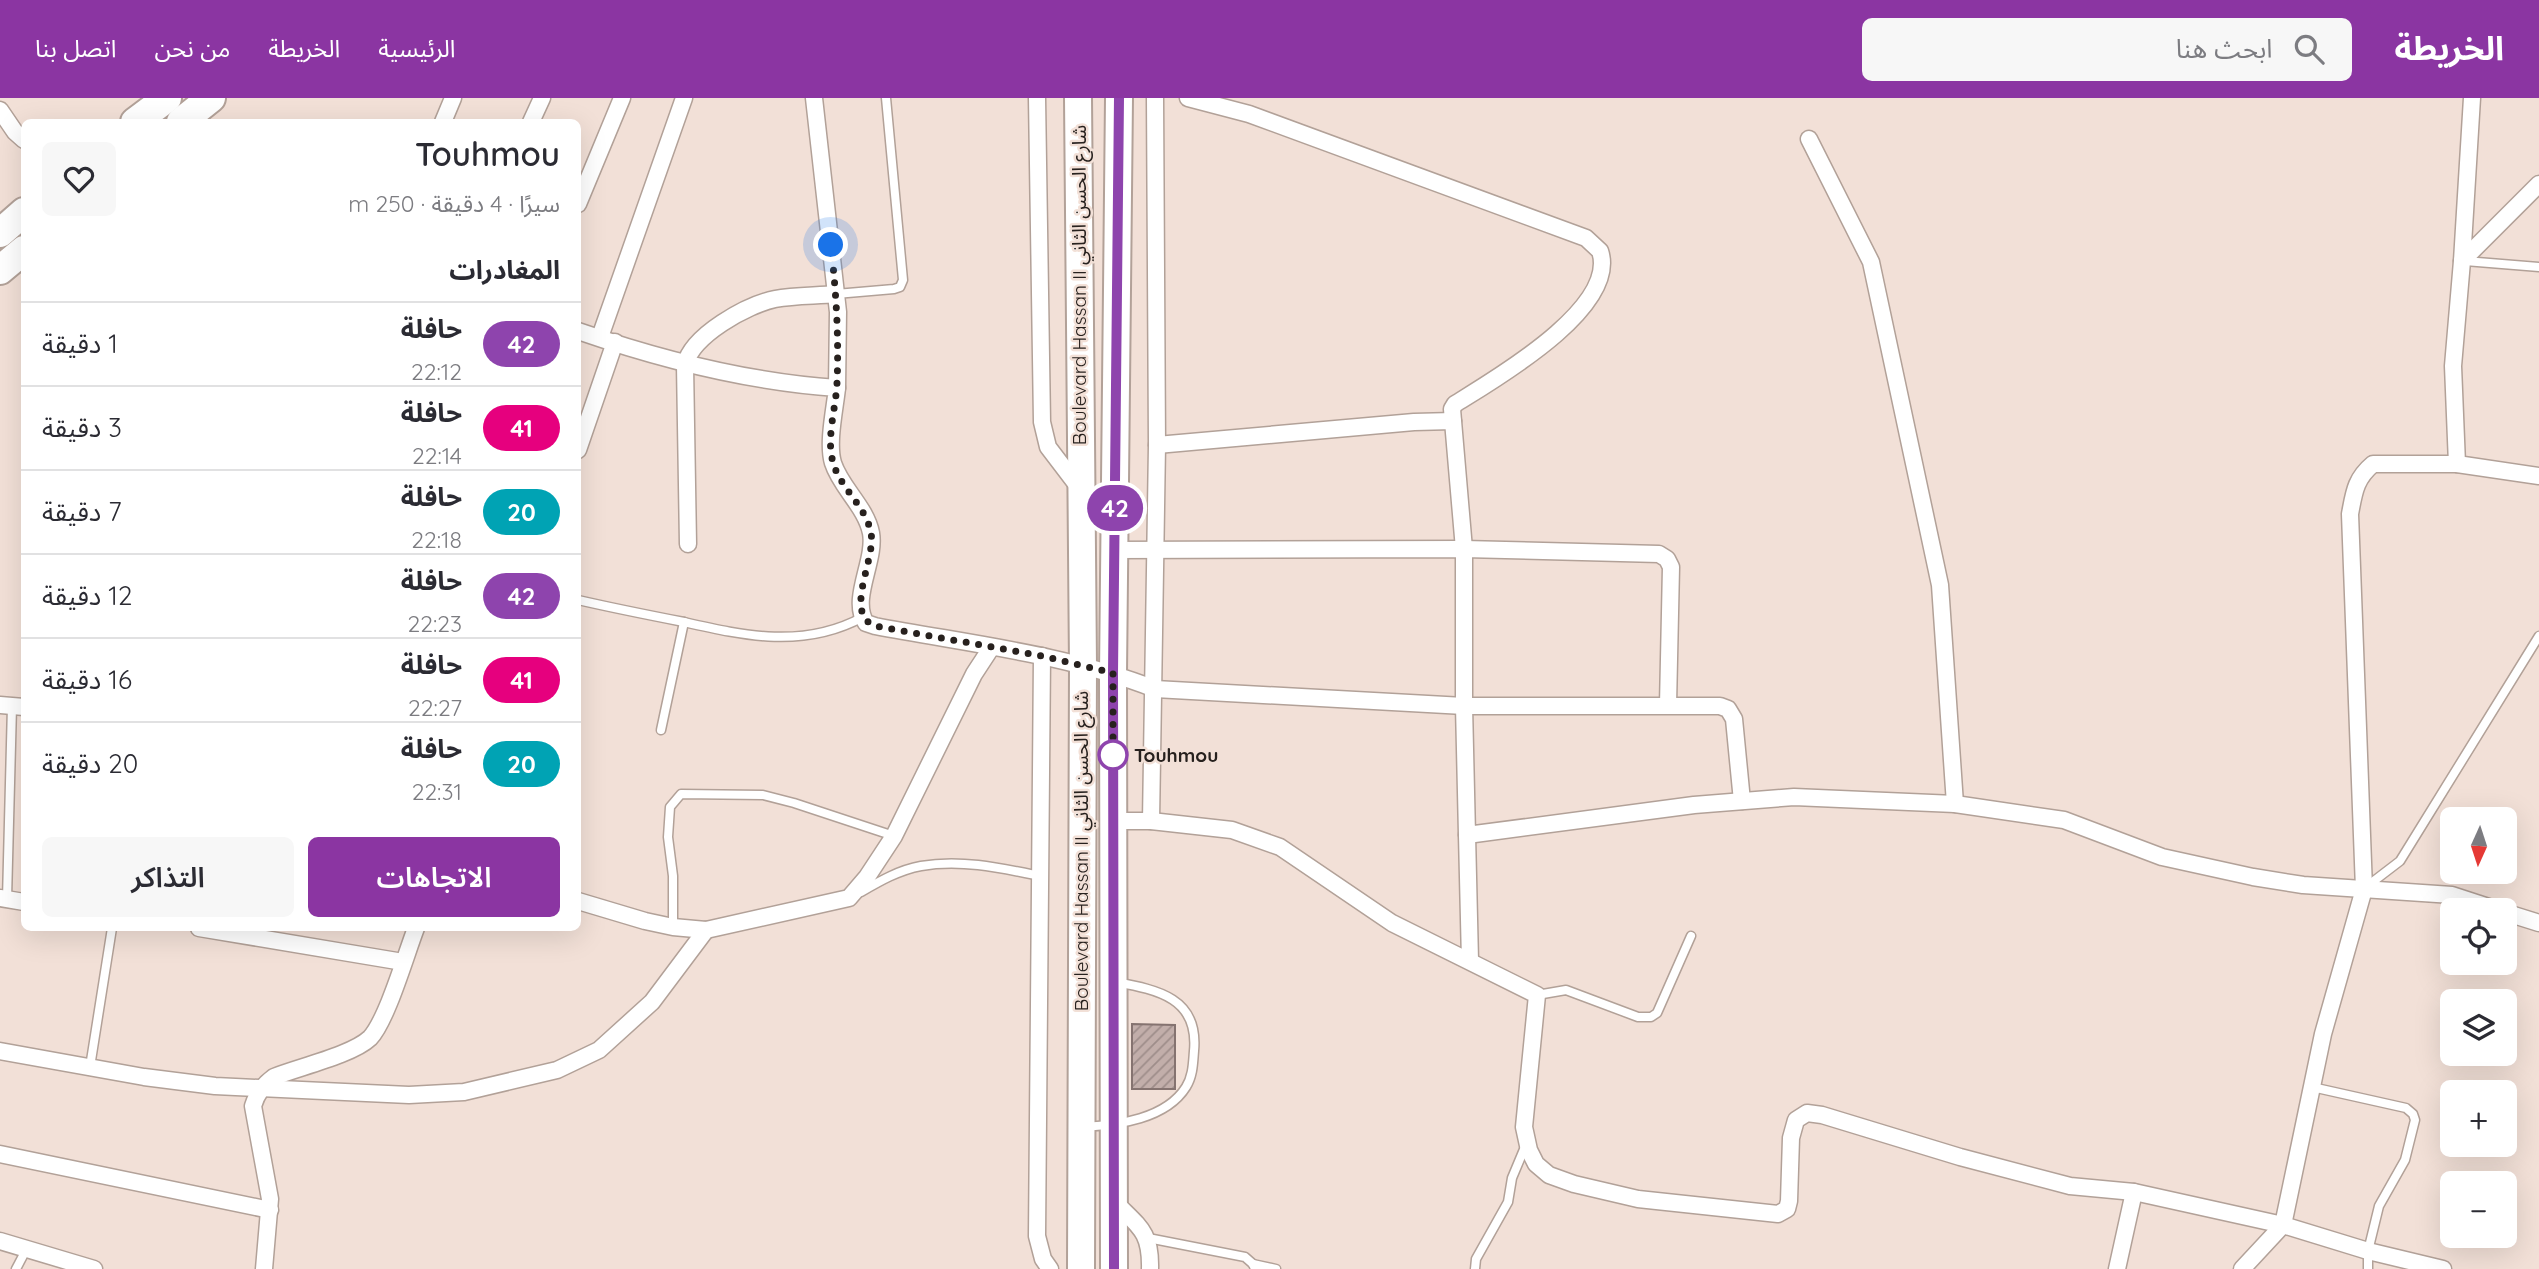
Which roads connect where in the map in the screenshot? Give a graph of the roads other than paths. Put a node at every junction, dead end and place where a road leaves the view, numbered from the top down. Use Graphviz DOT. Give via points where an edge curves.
graph roads {
  1 [pos="167,98"];
  2 [pos="211,98"];
  3 [pos="453,98"];
  4 [pos="542,98"];
  5 [pos="622,98"];
  6 [pos="684,98"];
  7 [pos="814,98"];
  8 [pos="886,98"];
  9 [pos="1037,98"];
  10 [pos="1078,98"];
  11 [pos="1119,98"];
  12 [pos="1155,98"];
  13 [pos="1188,98"];
  14 [pos="2472,98"];
  15 [pos="0,110"];
  16 [pos="139,119"];
  17 [pos="185,119"];
  18 [pos="444,119"];
  19 [pos="532,119"];
  20 [pos="21,137"];
  21 [pos="1809,139"];
  22 [pos="2539,184"];
  23 [pos="581,197"];
  24 [pos="21,215"];
  25 [pos="0,233"];
  26 [pos="21,252"];
  27 [pos="2462,261"];
  28 [pos="2539,267"];
  29 [pos="0,270"];
  30 [pos="836,294"];
  31 [pos="581,332"];
  32 [pos="608,340"];
  33 [pos="685,365"];
  34 [pos="837,387"];
  35 [pos="1453,421"];
  36 [pos="582,423"];
  37 [pos="1157,445"];
  38 [pos="2457,464"];
  39 [pos="2539,476"];
  40 [pos="1080,489"];
  41 [pos="688,544"];
  42 [pos="1464,549"];
  43 [pos="1114,550"];
  44 [pos="1157,550"];
  45 [pos="581,601"];
  46 [pos="863,617"];
  47 [pos="684,622"];
  48 [pos="2539,636"];
  49 [pos="991,648"];
  50 [pos="1042,656"];
  51 [pos="1083,666"];
  52 [pos="1113,673"];
  53 [pos="1155,689"];
  54 [pos="1668,705"];
  55 [pos="12,706"];
  56 [pos="1464,706"];
  57 [pos="661,730"];
  58 [pos="1742,802"];
  59 [pos="1955,804"];
  60 [pos="1114,821"];
  61 [pos="1151,821"];
  62 [pos="894,835"];
  63 [pos="1467,835"];
  64 [pos="1040,876"];
  65 [pos="2364,889"];
  66 [pos="4,898"];
  67 [pos="849,898"];
  68 [pos="2461,898"];
  69 [pos="581,902"];
  70 [pos="2517,916"];
  71 [pos="2539,923"];
  72 [pos="673,927"];
  73 [pos="706,930"];
  74 [pos="112,931"];
  75 [pos="218,931"];
  76 [pos="415,931"];
  77 [pos="1691,936"];
  78 [pos="403,961"];
  79 [pos="1470,961"];
  80 [pos="1113,981"];
  81 [pos="1538,995"];
  82 [pos="0,1051"];
  83 [pos="90,1067"];
  84 [pos="2312,1087"];
  85 [pos="261,1089"];
  86 [pos="1114,1126"];
  87 [pos="1080,1127"];
  88 [pos="1527,1142"];
  89 [pos="0,1154"];
  90 [pos="2134,1192"];
  91 [pos="1114,1201"];
  92 [pos="270,1210"];
  93 [pos="2283,1225"];
  94 [pos="1148,1238"];
  95 [pos="0,1241"];
  96 [pos="26,1250"];
  97 [pos="2368,1251"];
  98 [pos="1254,1266"];
  99 [pos="16,1269"];
  100 [pos="94,1269"];
  101 [pos="264,1269"];
  102 [pos="1050,1269"];
  103 [pos="1081,1269"];
  104 [pos="1114,1269"];
  105 [pos="1150,1269"];
  106 [pos="1276,1269"];
  107 [pos="1475,1269"];
  108 [pos="2117,1269"];
  109 [pos="2242,1269"];
  110 [pos="2368,1269"];
  111 [pos="2443,1269"];
  1 -- 16 [label="highway"];
  2 -- 17 [label="highway"];
  3 -- 18 [label="street"];
  4 -- 19 [label="street"];
  5 -- 23 [label="street"];
  6 -- 32 [label="street"];
  7 -- 30 [label="street"];
  8 -- 30 [label="lane" via="903,280 894,289"];
  9 -- 40 [label="street" via="1042,422 1048,447"];
  10 -- 40 [label="main road, Boulevard Hassan II شارع الحسن الثاني"];
  11 -- 43 [label="main road, Boulevard Hassan II شارع الحسن الثاني"];
  12 -- 37 [label="street"];
  13 -- 35 [label="street" via="1249,114 1573,233 1600,251 1603,273 1578,313 1537,352 1455,404"];
  14 -- 27 [label="street"];
  15 -- 20 [label="street"];
  21 -- 59 [label="street" via="1871,262 1940,585"];
  22 -- 27 [label="street"];
  24 -- 25 [label="highway"];
  26 -- 29 [label="highway"];
  27 -- 28 [label="lane"];
  27 -- 38 [label="street" via="2453,366"];
  30 -- 33 [label="street" via="759,304 697,343"];
  30 -- 34 [label="street"];
  31 -- 32 [label="street"];
  32 -- 33 [label="street"];
  32 -- 36 [label="street"];
  33 -- 34 [label="street"];
  33 -- 41 [label="street"];
  34 -- 46 [label="street" via="833,464 871,533 860,606"];
  35 -- 37 [label="street"];
  35 -- 42 [label="street"];
  37 -- 44 [label="street"];
  38 -- 39 [label="street"];
  38 -- 65 [label="street" via="2372,464 2355,485 2350,514"];
  40 -- 51 [label="main road, Boulevard Hassan II شارع الحسن الثاني"];
  42 -- 44 [label="street"];
  42 -- 54 [label="street" via="1659,554 1667,559 1671,567"];
  42 -- 56 [label="street"];
  43 -- 44 [label="street"];
  43 -- 52 [label="main road, Boulevard Hassan II شارع الحسن الثاني"];
  44 -- 53 [label="street"];
  45 -- 47 [label="lane"];
  46 -- 47 [label="lane" via="841,629 788,638"];
  46 -- 49 [label="street" via="875,626"];
  47 -- 57 [label="lane"];
  48 -- 65 [label="lane" via="2400,861"];
  49 -- 50 [label="street"];
  49 -- 62 [label="street"];
  50 -- 51 [label="street"];
  50 -- 64 [label="street"];
  51 -- 52 [label="street"];
  51 -- 87 [label="main road, Boulevard Hassan II شارع الحسن الثاني"];
  52 -- 53 [label="street"];
  52 -- 60 [label="main road, Boulevard Hassan II شارع الحسن الثاني"];
  53 -- 56 [label="street"];
  53 -- 61 [label="street"];
  54 -- 56 [label="street"];
  54 -- 58 [label="street" via="1728,709 1734,719"];
  55 -- 66 [label="lane"];
  56 -- 63 [label="street"];
  58 -- 59 [label="street" via="1794,797"];
  58 -- 63 [label="street"];
  59 -- 65 [label="street" via="2064,820 2162,857 2253,877"];
  60 -- 61 [label="street"];
  60 -- 80 [label="main road, Boulevard Hassan II شارع الحسن الثاني"];
  61 -- 79 [label="street" via="1232,830 1280,847 1392,923"];
  62 -- 67 [label="street"];
  62 -- 72 [label="lane" via="763,795 681,794 670,807 668,838"];
  63 -- 79 [label="street"];
  64 -- 67 [label="lane" via="957,863 920,866"];
  64 -- 102 [label="street" via="1037,1236"];
  65 -- 68 [label="street"];
  65 -- 84 [label="street"];
  67 -- 73 [label="street"];
  69 -- 72 [label="street"];
  70 -- 71 [label="street"];
  72 -- 73 [label="street"];
  73 -- 85 [label="street" via="652,1002 599,1050 557,1070 464,1092 409,1095"];
  74 -- 83 [label="lane"];
  75 -- 78 [label="street"];
  76 -- 78 [label="street"];
  77 -- 81 [label="lane" via="1657,1013 1651,1017 1638,1017 1566,990"];
  78 -- 85 [label="street" via="383,1016 370,1037 354,1048 274,1077"];
  79 -- 81 [label="street"];
  80 -- 86 [label="main road, Boulevard Hassan II شارع الحسن الثاني"];
  80 -- 86 [label="lane" via="1151,989 1181,1005 1194,1026 1195,1046 1192,1073 1177,1098"];
  81 -- 88 [label="street" via="1524,1127"];
  82 -- 83 [label="street"];
  83 -- 85 [label="street"];
  84 -- 93 [label="street"];
  84 -- 97 [label="lane" via="2406,1108 2413,1114 2405,1160 2379,1206"];
  85 -- 92 [label="street" via="253,1106"];
  86 -- 87 [label="lane"];
  86 -- 91 [label="main road, Boulevard Hassan II شارع الحسن الثاني"];
  87 -- 103 [label="main road, Boulevard Hassan II شارع الحسن الثاني"];
  88 -- 90 [label="street" via="1536,1164 1549,1175 1574,1184 1638,1199 1778,1214 1787,1209 1789,1201 1796,1120 1807,1113 2070,1185"];
  88 -- 107 [label="lane" via="1508,1202 1476,1259"];
  89 -- 92 [label="street"];
  90 -- 93 [label="street"];
  90 -- 108 [label="street"];
  91 -- 94 [label="street"];
  91 -- 104 [label="main road, Boulevard Hassan II شارع الحسن الثاني"];
  92 -- 101 [label="street"];
  93 -- 97 [label="street"];
  93 -- 109 [label="street"];
  94 -- 98 [label="lane" via="1245,1257"];
  94 -- 105 [label="street"];
  95 -- 96 [label="street"];
  96 -- 99 [label="lane"];
  96 -- 100 [label="street"];
  97 -- 110 [label="lane"];
  97 -- 111 [label="street"];
  98 -- 106 [label="lane"];
}
